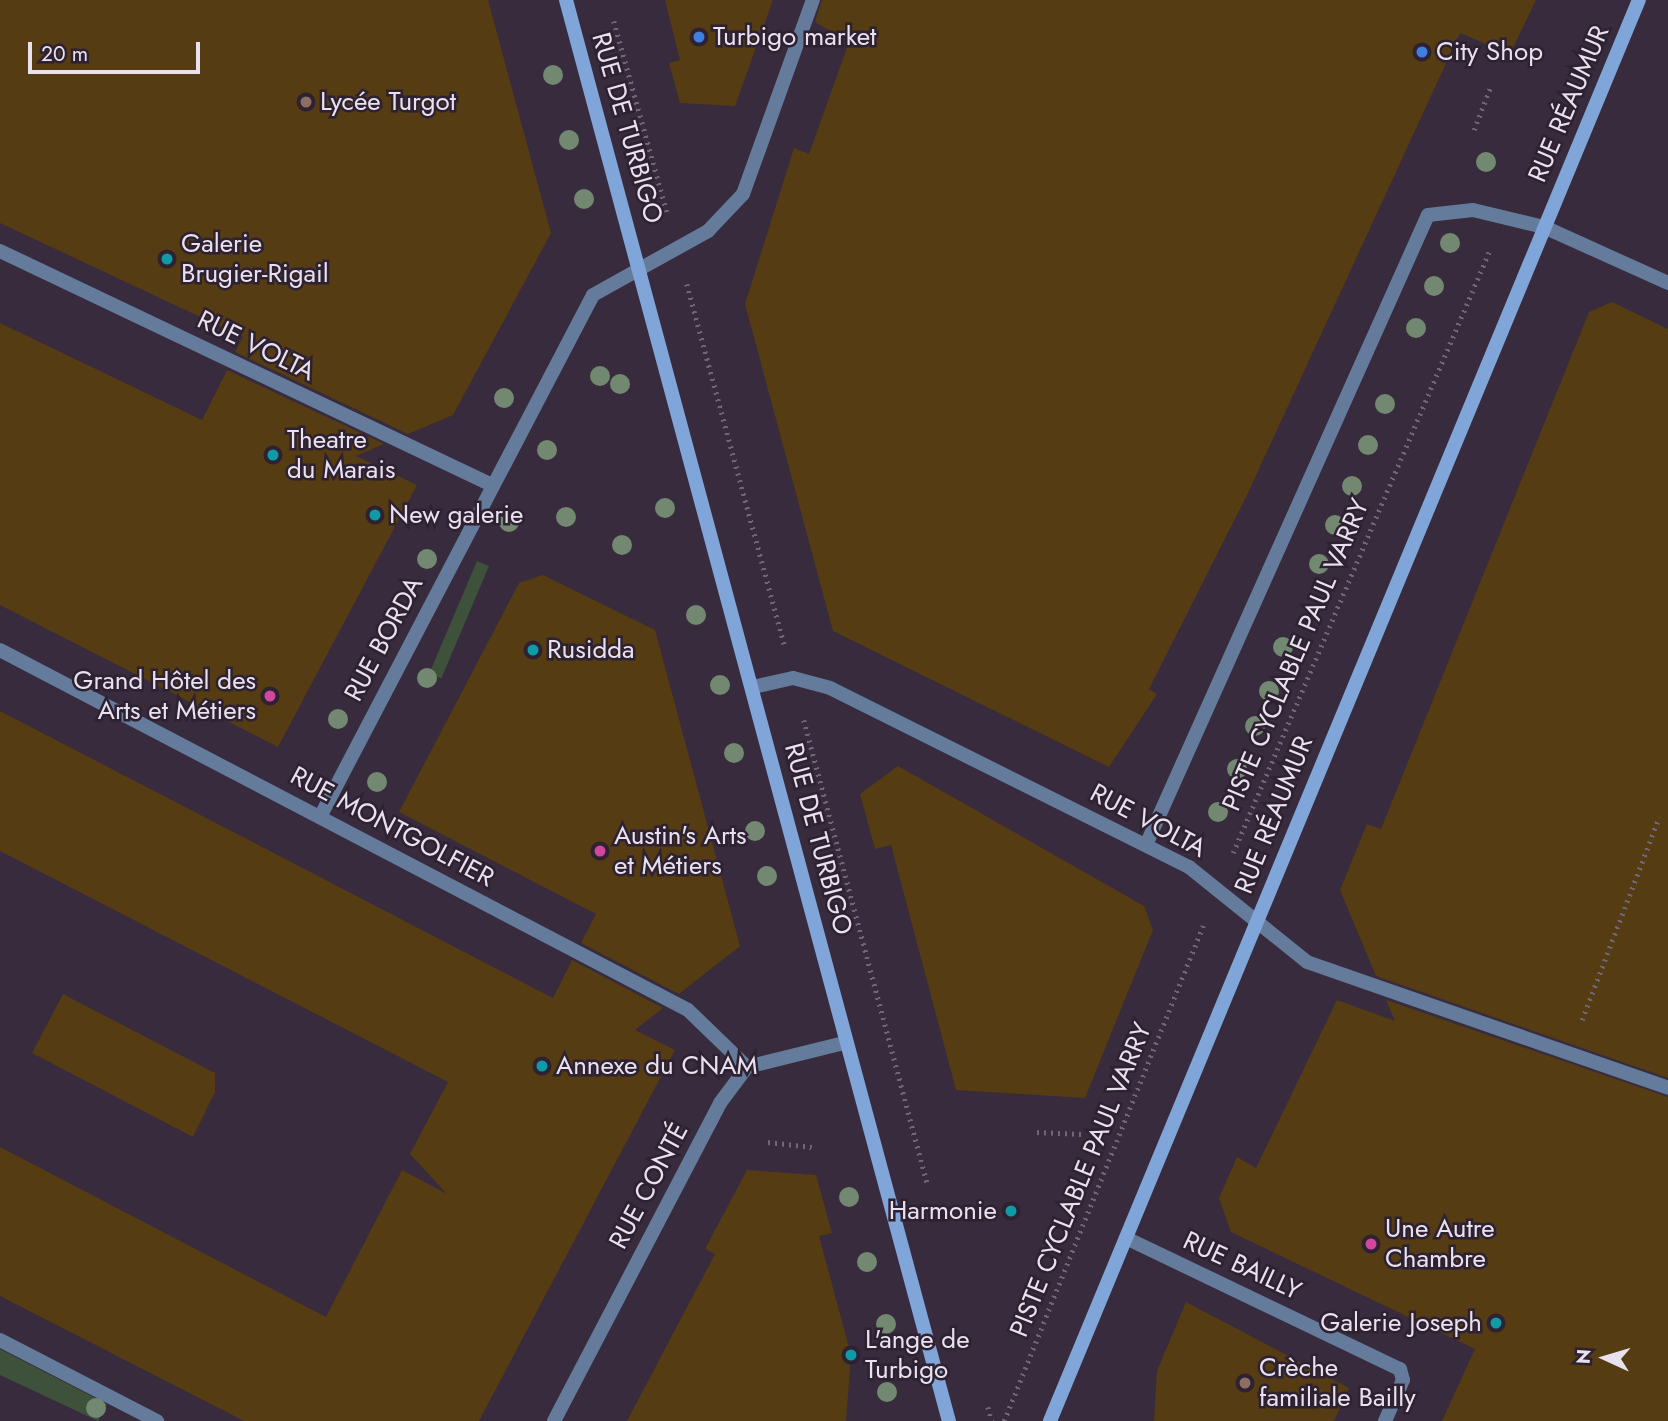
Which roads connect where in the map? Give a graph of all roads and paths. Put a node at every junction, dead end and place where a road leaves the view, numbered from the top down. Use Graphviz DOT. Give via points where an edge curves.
graph roads {
  1 [pos="566,0"];
  2 [pos="813,0"];
  3 [pos="1639,0"];
  4 [pos="1490,88"];
  5 [pos="1474,130"];
  6 [pos="1503,218"];
  7 [pos="1544,227"];
  8 [pos="0,251"];
  9 [pos="641,269"];
  10 [pos="1668,283"];
  11 [pos="492,485"];
  12 [pos="0,650"];
  13 [pos="753,687"];
  14 [pos="320,817"];
  15 [pos="1658,817"];
  16 [pos="1146,845"];
  17 [pos="1217,890"];
  18 [pos="1256,923"];
  19 [pos="1581,1021"];
  20 [pos="845,1043"];
  21 [pos="747,1067"];
  22 [pos="1668,1088"];
  23 [pos="1037,1132"];
  24 [pos="1082,1134"];
  25 [pos="768,1142"];
  26 [pos="813,1147"];
  27 [pos="1126,1238"];
  28 [pos="0,1340"];
  29 [pos="157,1421"];
  30 [pos="554,1421"];
  31 [pos="949,1421"];
  32 [pos="1004,1421"];
  33 [pos="1050,1421"];
  34 [pos="1385,1421"];
  1 -- 9 [label="main road, RUE DE TURBIGO"];
  2 -- 9 [label="street" via="743,194 708,231"];
  3 -- 7 [label="main road, RUE RÉAUMUR"];
  4 -- 5 [label="path"];
  6 -- 7 [label="street"];
  6 -- 16 [label="street" via="1473,211 1427,215"];
  6 -- 17 [label="path, PISTE CYCLABLE PAUL VARRY"];
  7 -- 10 [label="street"];
  7 -- 18 [label="main road, RUE RÉAUMUR"];
  8 -- 11 [label="street, RUE VOLTA"];
  9 -- 11 [label="street" via="593,295"];
  9 -- 13 [label="main road, RUE DE TURBIGO"];
  11 -- 14 [label="street, RUE BORDA"];
  12 -- 14 [label="street, RUE MONTGOLFIER"];
  13 -- 16 [label="street, RUE VOLTA" via="793,678 830,688"];
  13 -- 20 [label="main road, RUE DE TURBIGO"];
  14 -- 21 [label="street, RUE MONTGOLFIER" via="688,1010"];
  15 -- 19 [label="path"];
  16 -- 17 [label="street, RUE VOLTA"];
  17 -- 18 [label="street, RUE VOLTA"];
  17 -- 32 [label="path, PISTE CYCLABLE PAUL VARRY"];
  18 -- 22 [label="street, RUE VOLTA" via="1307,962"];
  18 -- 27 [label="main road, RUE RÉAUMUR"];
  20 -- 21 [label="street"];
  20 -- 31 [label="main road, RUE DE TURBIGO"];
  21 -- 30 [label="street, RUE CONTÉ" via="720,1103"];
  23 -- 24 [label="path"];
  25 -- 26 [label="path"];
  27 -- 33 [label="main road, RUE RÉAUMUR"];
  27 -- 34 [label="street, RUE BAILLY" via="1400,1369 1403,1380"];
  28 -- 29 [label="street"];
}
